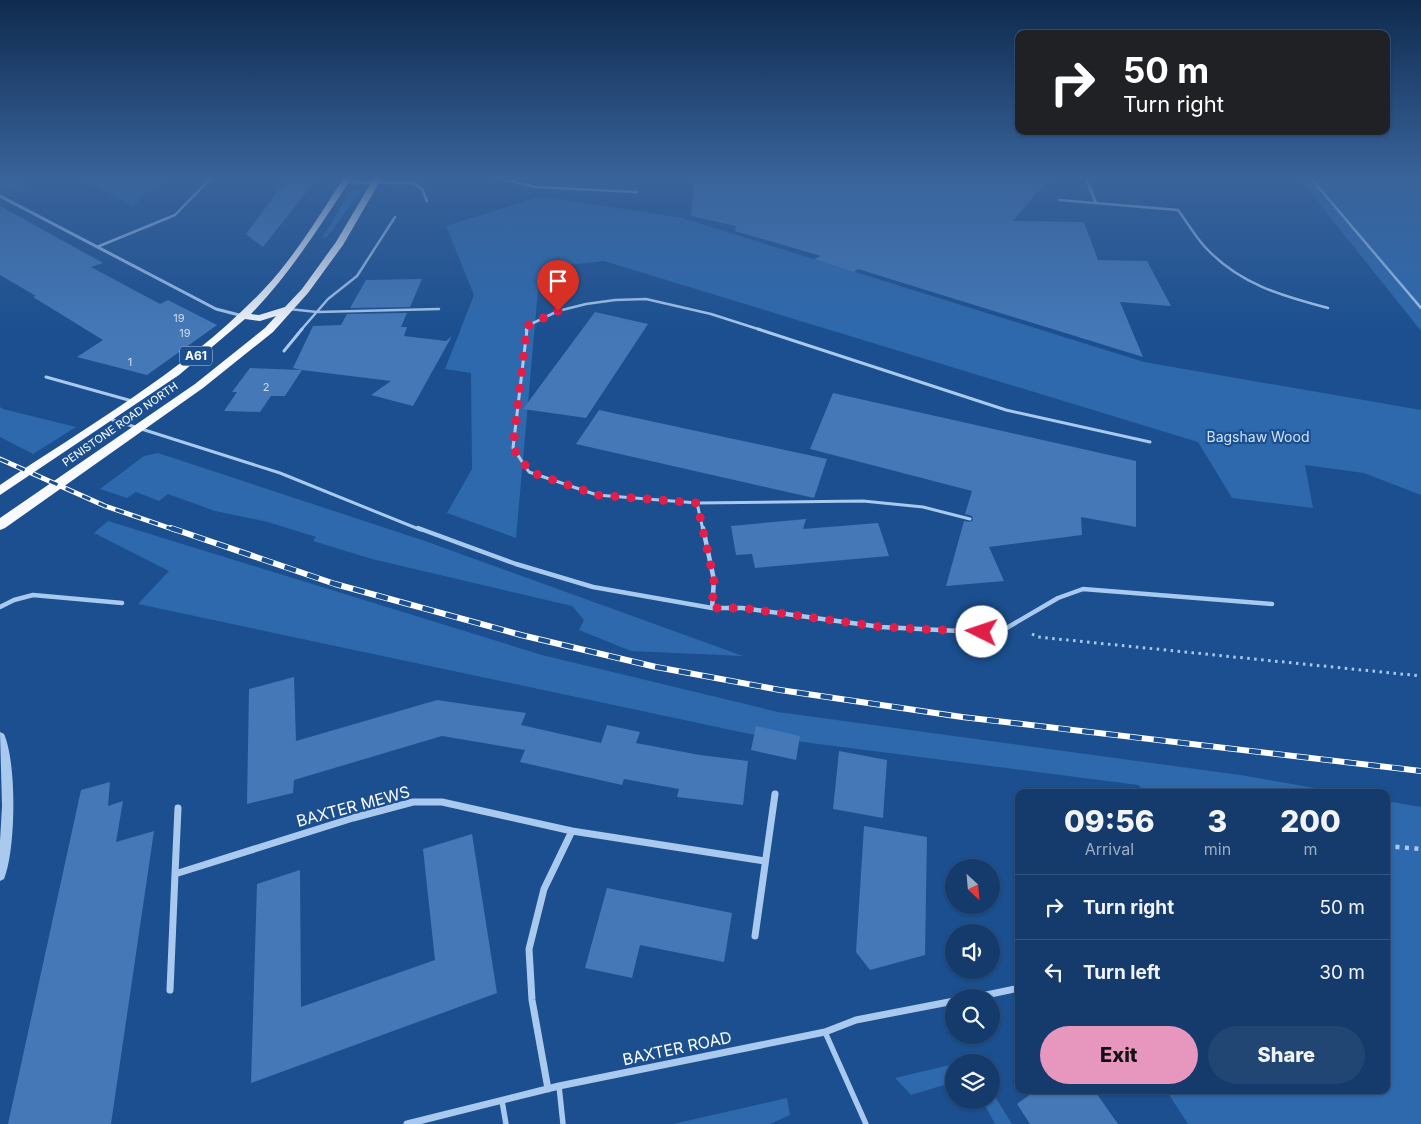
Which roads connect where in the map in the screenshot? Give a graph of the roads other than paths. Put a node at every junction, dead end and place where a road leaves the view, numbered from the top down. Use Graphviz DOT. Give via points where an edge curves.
graph roads {
  1 [pos="62,228"];
  2 [pos="142,228"];
  3 [pos="314,228"];
  4 [pos="348,228"];
  5 [pos="387,228"];
  6 [pos="1191,228"];
  7 [pos="1354,228"];
  8 [pos="97,247"];
  9 [pos="1328,308"];
  10 [pos="1421,308"];
  11 [pos="288,309"];
  12 [pos="439,309"];
  13 [pos="317,312"];
  14 [pos="243,316"];
  15 [pos="284,351"];
  16 [pos="46,377"];
  17 [pos="134,402"];
  18 [pos="110,419"];
  19 [pos="138,428"];
  20 [pos="1150,442"];
  21 [pos="0,491"];
  22 [pos="697,503"];
  23 [pos="970,519"];
  24 [pos="0,525"];
  25 [pos="122,603"];
  26 [pos="1272,604"];
  27 [pos="0,607"];
  28 [pos="712,608"];
  29 [pos="0,737"];
  30 [pos="3,764"];
  31 [pos="775,794"];
  32 [pos="178,808"];
  33 [pos="572,831"];
  34 [pos="765,861"];
  35 [pos="174,874"];
  36 [pos="0,875"];
  37 [pos="756,936"];
  38 [pos="1015,989"];
  39 [pos="170,990"];
  40 [pos="1000,992"];
  41 [pos="945,1003"];
  42 [pos="826,1032"];
  43 [pos="559,1086"];
  44 [pos="548,1090"];
  45 [pos="502,1101"];
  46 [pos="407,1124"];
  47 [pos="506,1124"];
  48 [pos="563,1124"];
  49 [pos="866,1124"];
  1 -- 8 [label="street"];
  2 -- 8 [label="lane"];
  3 -- 14 [label="highway, PENISTONE ROAD NORTH / A61" via="270,289"];
  4 -- 11 [label="highway, PENISTONE ROAD NORTH / A61" via="305,291"];
  5 -- 13 [label="lane" via="356,276"];
  6 -- 9 [label="lane" via="1205,247 1245,282"];
  7 -- 10 [label="lane"];
  8 -- 14 [label="street" via="216,309"];
  11 -- 13 [label="lane"];
  11 -- 14 [label="highway" via="260,318"];
  11 -- 19 [label="highway, PENISTONE ROAD NORTH / A61" via="269,330 199,386"];
  12 -- 13 [label="lane"];
  13 -- 15 [label="lane"];
  14 -- 17 [label="highway, PENISTONE ROAD NORTH / A61" via="197,356"];
  16 -- 17 [label="lane"];
  17 -- 18 [label="highway, PENISTONE ROAD NORTH / A61"];
  18 -- 19 [label="lane"];
  18 -- 21 [label="highway, PENISTONE ROAD NORTH / A61"];
  19 -- 24 [label="highway, PENISTONE ROAD NORTH / A61"];
  19 -- 28 [label="lane" via="280,473 516,564 593,587"];
  20 -- 22 [label="lane" via="1006,410 711,314 646,299 586,304 558,311 527,326 513,448 530,472 597,495"];
  22 -- 23 [label="lane" via="863,501 923,507"];
  22 -- 28 [label="lane" via="714,580"];
  25 -- 27 [label="lane" via="42,594 24,596"];
  26 -- 28 [label="lane" via="1077,590 998,633 882,627 742,608"];
  29 -- 30 [label="street"];
  30 -- 36 [label="street" via="9,805"];
  31 -- 34 [label="street"];
  32 -- 35 [label="street"];
  33 -- 34 [label="street, BAXTER MEWS"];
  33 -- 35 [label="street, BAXTER MEWS" via="442,802 413,802"];
  33 -- 44 [label="street" via="544,889 528,949 532,1000"];
  34 -- 37 [label="street"];
  35 -- 39 [label="street"];
  38 -- 40 [label="street"];
  41 -- 42 [label="street, BAXTER ROAD" via="856,1020"];
  42 -- 43 [label="street, BAXTER ROAD"];
  42 -- 49 [label="lane"];
  43 -- 44 [label="street, BAXTER ROAD"];
  43 -- 48 [label="lane"];
  44 -- 45 [label="street, BAXTER ROAD"];
  45 -- 46 [label="street, BAXTER ROAD"];
  45 -- 47 [label="lane"];
}
